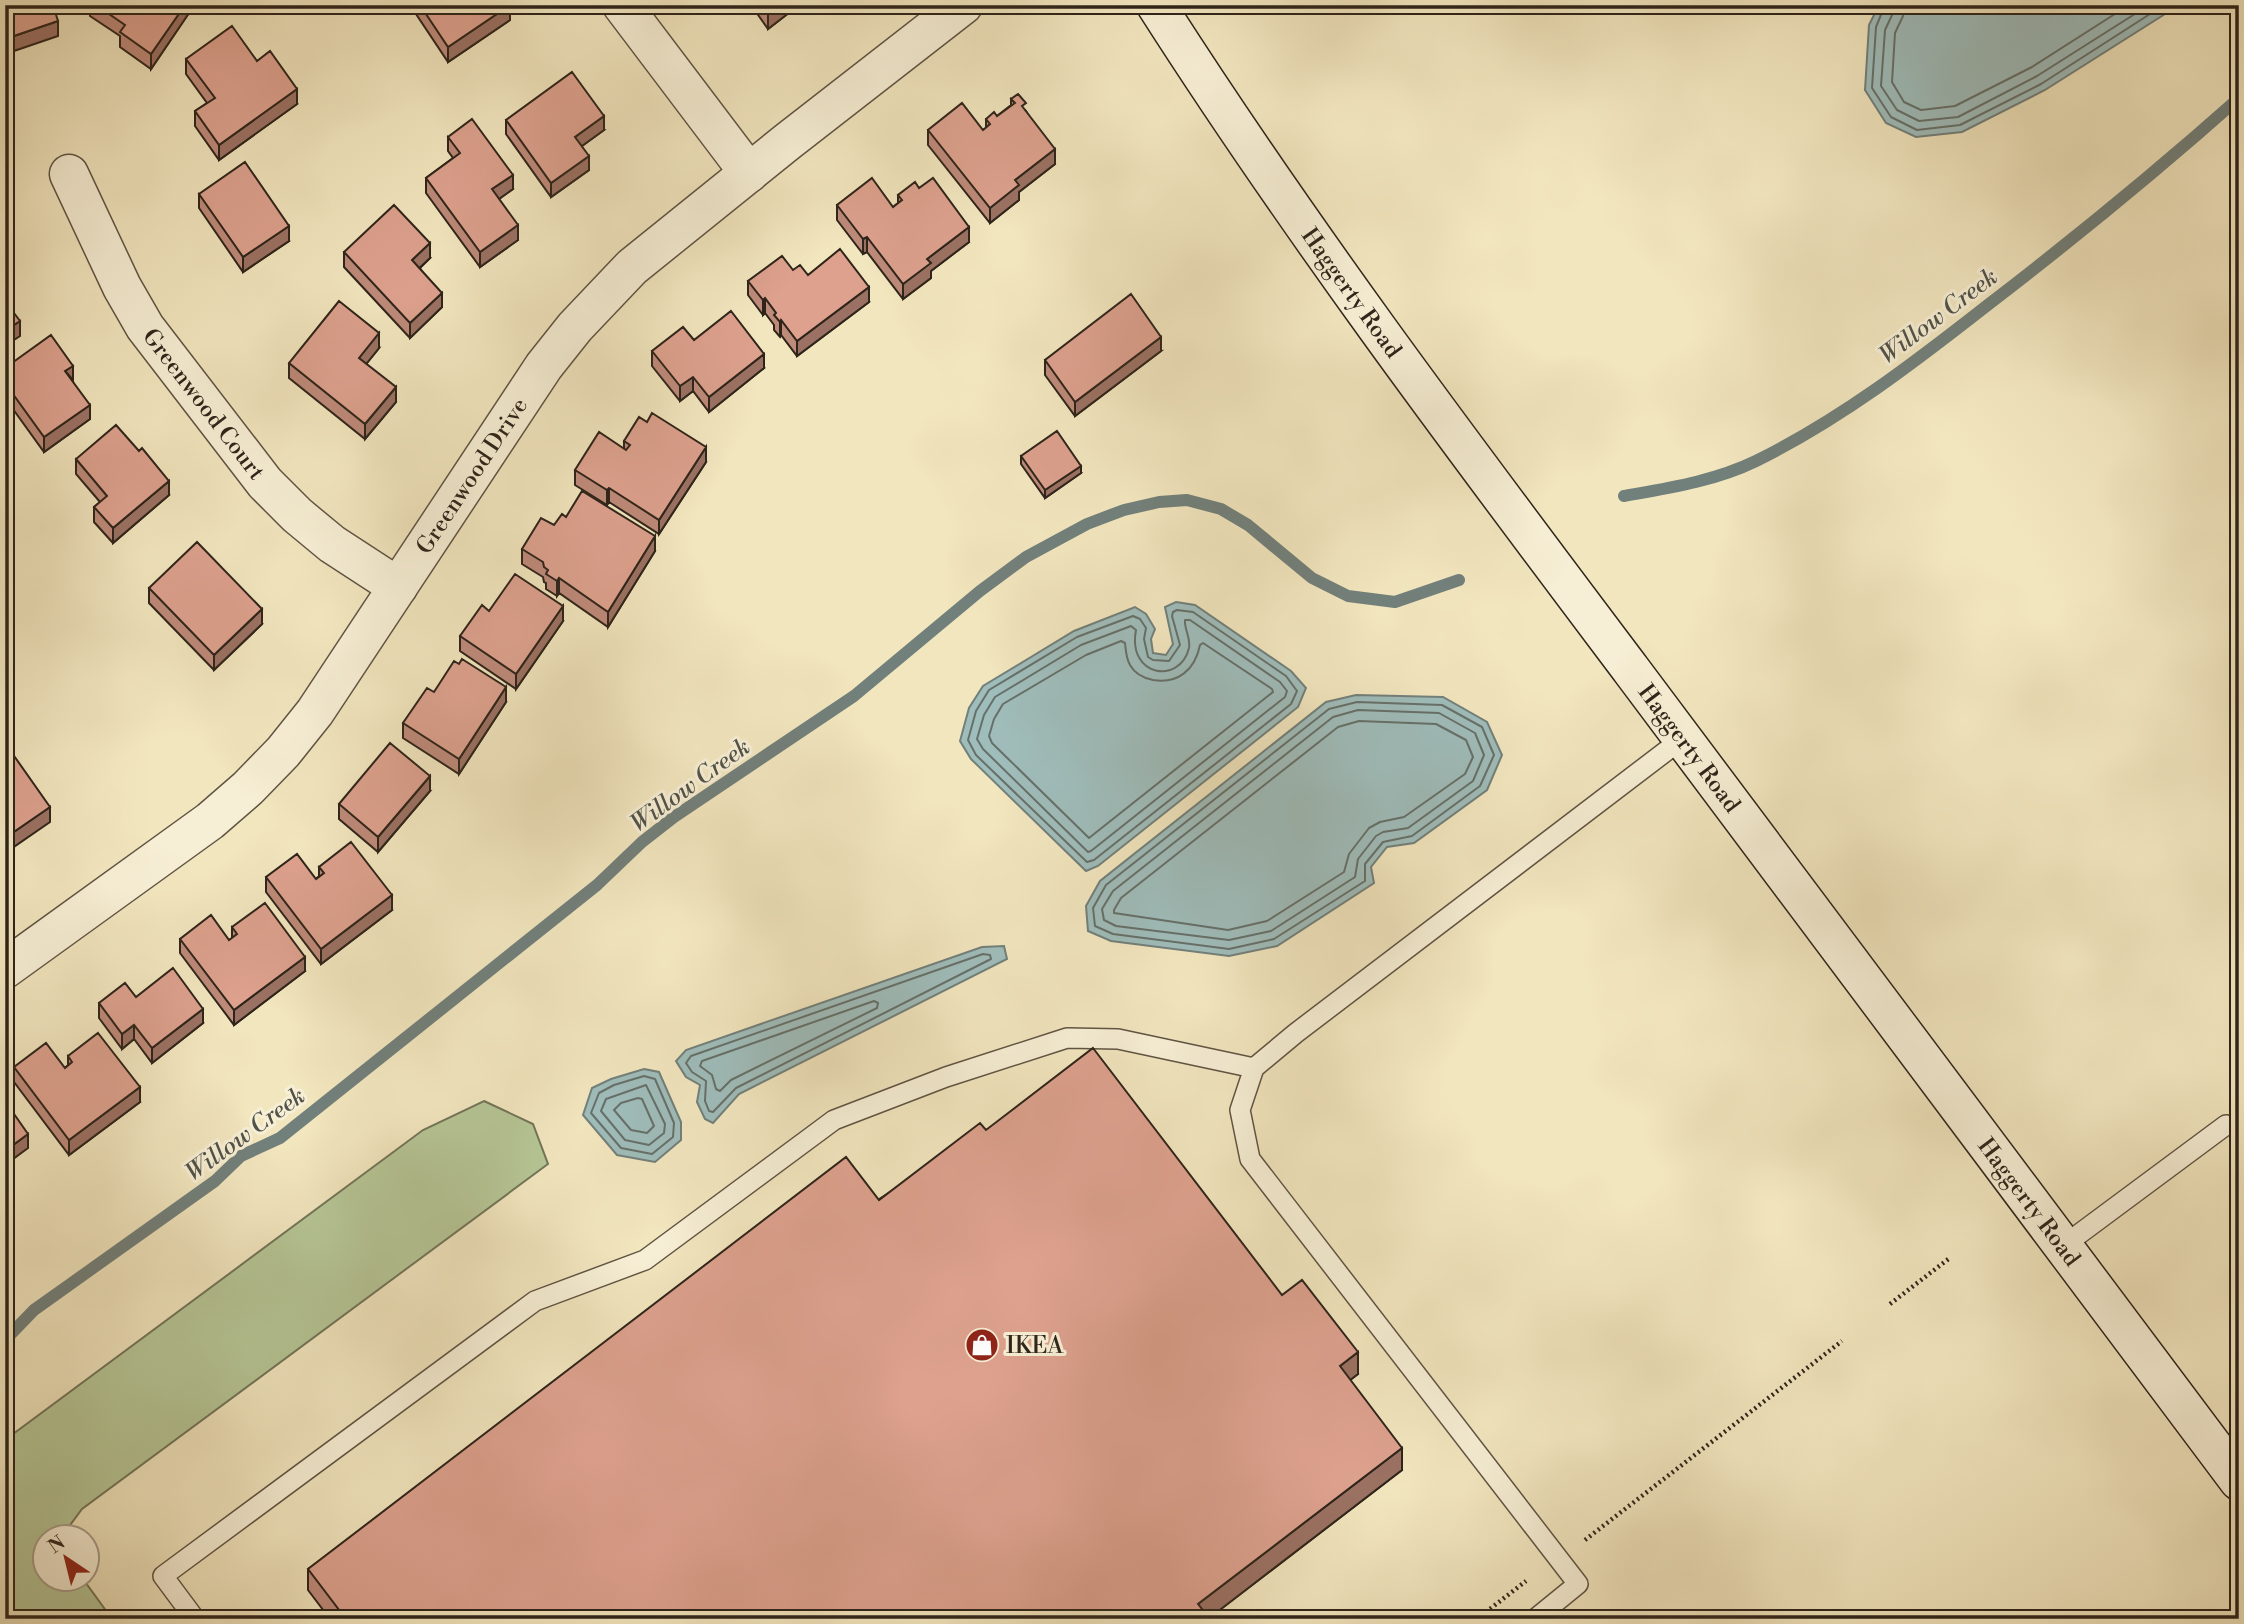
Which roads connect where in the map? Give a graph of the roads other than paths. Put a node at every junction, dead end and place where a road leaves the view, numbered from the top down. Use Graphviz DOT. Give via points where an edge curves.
graph roads {
  1 [pos="622,5"];
  2 [pos="963,5"];
  3 [pos="1156,5"];
  4 [pos="749,173"];
  5 [pos="69,174"];
  6 [pos="398,587"];
  7 [pos="1682,739"];
  8 [pos="5,969"];
  9 [pos="1254,1068"];
  10 [pos="2226,1125"];
  11 [pos="2063,1246"];
  12 [pos="2239,1481"];
  13 [pos="195,1619"];
  14 [pos="1535,1619"];
  1 -- 4 [label="street"];
  2 -- 4 [label="street, Greenwood Drive"];
  3 -- 7 [label="street, Haggerty Road" via="1220,106 1348,288"];
  4 -- 6 [label="street, Greenwood Drive" via="632,267 575,327 544,366"];
  5 -- 6 [label="street, Greenwood Court" via="145,327 265,483 332,544"];
  6 -- 8 [label="street, Greenwood Drive" via="315,712 248,788 210,821"];
  7 -- 9 [label="lane"];
  7 -- 11 [label="street, Haggerty Road"];
  9 -- 13 [label="lane" via="1118,1038 1067,1038 834,1120 645,1260 534,1301 163,1576"];
  9 -- 14 [label="lane" via="1240,1110 1250,1159 1578,1584"];
  10 -- 11 [label="lane"];
  11 -- 12 [label="street, Haggerty Road"];
}
